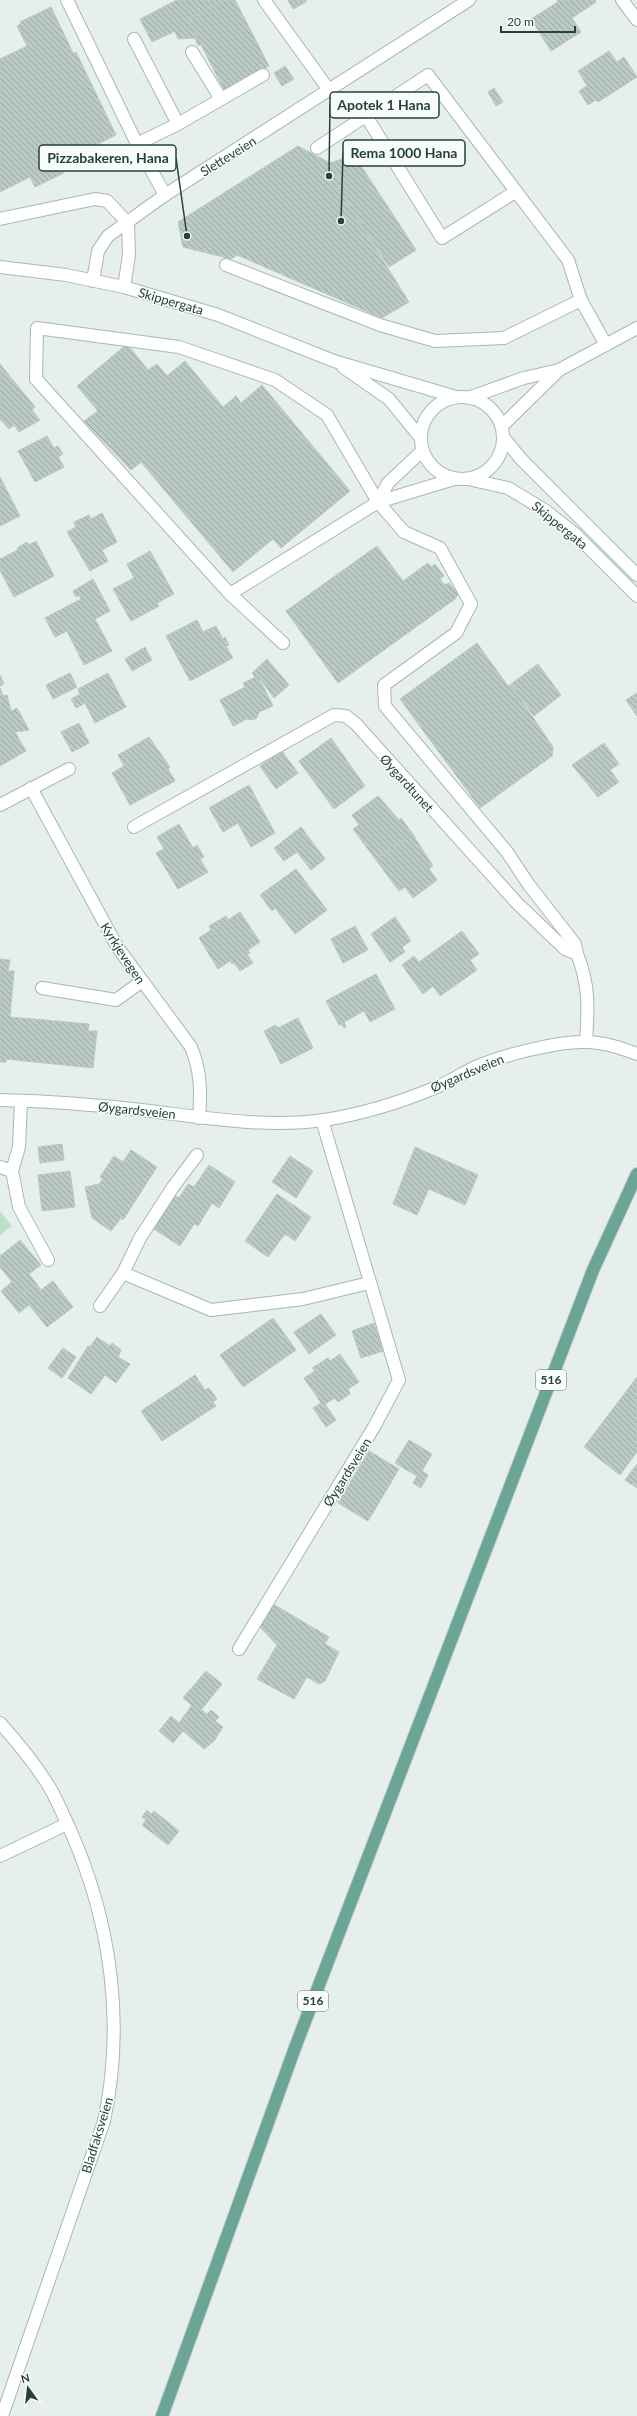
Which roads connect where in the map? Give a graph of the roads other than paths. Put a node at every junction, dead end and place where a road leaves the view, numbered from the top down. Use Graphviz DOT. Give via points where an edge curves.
graph roads {
  1 [pos="67,0"];
  2 [pos="264,0"];
  3 [pos="470,0"];
  4 [pos="622,0"];
  5 [pos="637,20"];
  6 [pos="134,39"];
  7 [pos="192,52"];
  8 [pos="263,75"];
  9 [pos="329,90"];
  10 [pos="221,99"];
  11 [pos="366,116"];
  12 [pos="178,124"];
  13 [pos="137,144"];
  14 [pos="317,148"];
  15 [pos="515,192"];
  16 [pos="165,195"];
  17 [pos="0,219"];
  18 [pos="128,223"];
  19 [pos="226,265"];
  20 [pos="0,267"];
  21 [pos="93,280"];
  22 [pos="124,287"];
  23 [pos="581,300"];
  24 [pos="637,328"];
  25 [pos="606,345"];
  26 [pos="334,361"];
  27 [pos="560,370"];
  28 [pos="456,396"];
  29 [pos="471,397"];
  30 [pos="503,432"];
  31 [pos="420,437"];
  32 [pos="422,451"];
  33 [pos="454,479"];
  34 [pos="468,479"];
  35 [pos="378,502"];
  36 [pos="637,575"];
  37 [pos="230,594"];
  38 [pos="637,596"];
  39 [pos="283,643"];
  40 [pos="69,768"];
  41 [pos="31,788"];
  42 [pos="0,805"];
  43 [pos="134,827"];
  44 [pos="577,954"];
  45 [pos="142,982"];
  46 [pos="42,988"];
  47 [pos="586,1042"];
  48 [pos="637,1054"];
  49 [pos="0,1100"];
  50 [pos="21,1101"];
  51 [pos="199,1118"];
  52 [pos="322,1120"];
  53 [pos="198,1155"];
  54 [pos="6,1169"];
  55 [pos="637,1174"];
  56 [pos="48,1260"];
  57 [pos="123,1272"];
  58 [pos="369,1283"];
  59 [pos="100,1306"];
  60 [pos="239,1649"];
  61 [pos="0,1723"];
  62 [pos="67,1824"];
  63 [pos="0,1856"];
  64 [pos="2,2416"];
  65 [pos="162,2416"];
  1 -- 13 [label="street"];
  2 -- 9 [label="street"];
  3 -- 9 [label="street, Sletteveien"];
  4 -- 5 [label="street"];
  6 -- 12 [label="street"];
  7 -- 10 [label="street"];
  8 -- 10 [label="street"];
  9 -- 16 [label="street, Sletteveien"];
  10 -- 12 [label="street"];
  11 -- 14 [label="street"];
  11 -- 15 [label="street" via="428,75"];
  11 -- 15 [label="street" via="442,238"];
  12 -- 13 [label="street"];
  13 -- 16 [label="street"];
  15 -- 23 [label="street" via="568,260"];
  16 -- 18 [label="street, Sletteveien"];
  17 -- 18 [label="street" via="95,199 107,201"];
  18 -- 21 [label="street, Sletteveien" via="108,236 98,251"];
  18 -- 22 [label="street" via="129,255"];
  19 -- 23 [label="street" via="380,325 435,341 504,338"];
  20 -- 21 [label="street, Skippergata"];
  21 -- 22 [label="street, Skippergata"];
  22 -- 26 [label="street, Skippergata" via="218,315"];
  23 -- 25 [label="street"];
  24 -- 25 [label="street"];
  25 -- 27 [label="street"];
  26 -- 28 [label="street, Skippergata"];
  26 -- 31 [label="street, Skippergata" via="389,399"];
  27 -- 29 [label="street" via="524,378"];
  27 -- 30 [label="street"];
  28 -- 29 [label="street, Skippergata"];
  28 -- 31 [label="street, Skippergata" via="442,401 431,410 423,422"];
  29 -- 30 [label="street, Skippergata" via="484,403 495,413"];
  30 -- 34 [label="street, Skippergata" via="501,452 493,465 482,474"];
  30 -- 36 [label="street, Skippergata" via="520,459"];
  31 -- 32 [label="street, Skippergata"];
  32 -- 33 [label="street, Skippergata" via="429,463 440,473"];
  32 -- 35 [label="street" via="388,483"];
  33 -- 34 [label="street, Skippergata"];
  33 -- 35 [label="street"];
  34 -- 38 [label="street, Skippergata" via="508,488 546,511 575,534"];
  35 -- 37 [label="street"];
  35 -- 37 [label="street" via="328,415 275,380 179,347 38,328 36,379"];
  35 -- 44 [label="street" via="404,532 440,548 471,604 456,633 384,684 385,706 507,852 575,944"];
  37 -- 39 [label="street"];
  40 -- 41 [label="street"];
  41 -- 42 [label="street"];
  41 -- 45 [label="street, Kyrkjevegen" via="115,942"];
  43 -- 44 [label="street, Øygardtunet" via="334,715 346,716 517,903 553,939 565,949"];
  44 -- 47 [label="street" via="585,974 588,994"];
  45 -- 46 [label="street" via="116,1000"];
  45 -- 51 [label="street, Kyrkjevegen" via="187,1041 199,1064"];
  47 -- 48 [label="street, Øygardsveien" via="620,1047"];
  47 -- 52 [label="street, Øygardsveien" via="506,1056 438,1086 368,1112"];
  49 -- 50 [label="street, Øygardsveien"];
  50 -- 51 [label="street, Øygardsveien" via="80,1104"];
  50 -- 54 [label="street" via="19,1147"];
  51 -- 52 [label="street, Øygardsveien" via="272,1122"];
  52 -- 58 [label="street, Øygardsveien"];
  53 -- 57 [label="street" via="173,1187 144,1232"];
  54 -- 56 [label="street" via="20,1207"];
  55 -- 65 [label="main road, 516" via="593,1270 296,2045"];
  57 -- 58 [label="street" via="211,1310 303,1299"];
  57 -- 59 [label="street"];
  58 -- 60 [label="street, Øygardsveien" via="399,1380 374,1427"];
  61 -- 62 [label="street, Bladfaksveien" via="50,1788"];
  62 -- 63 [label="street"];
  62 -- 64 [label="street, Bladfaksveien" via="99,1911 112,1990 115,2027 114,2066 104,2121"];
}
